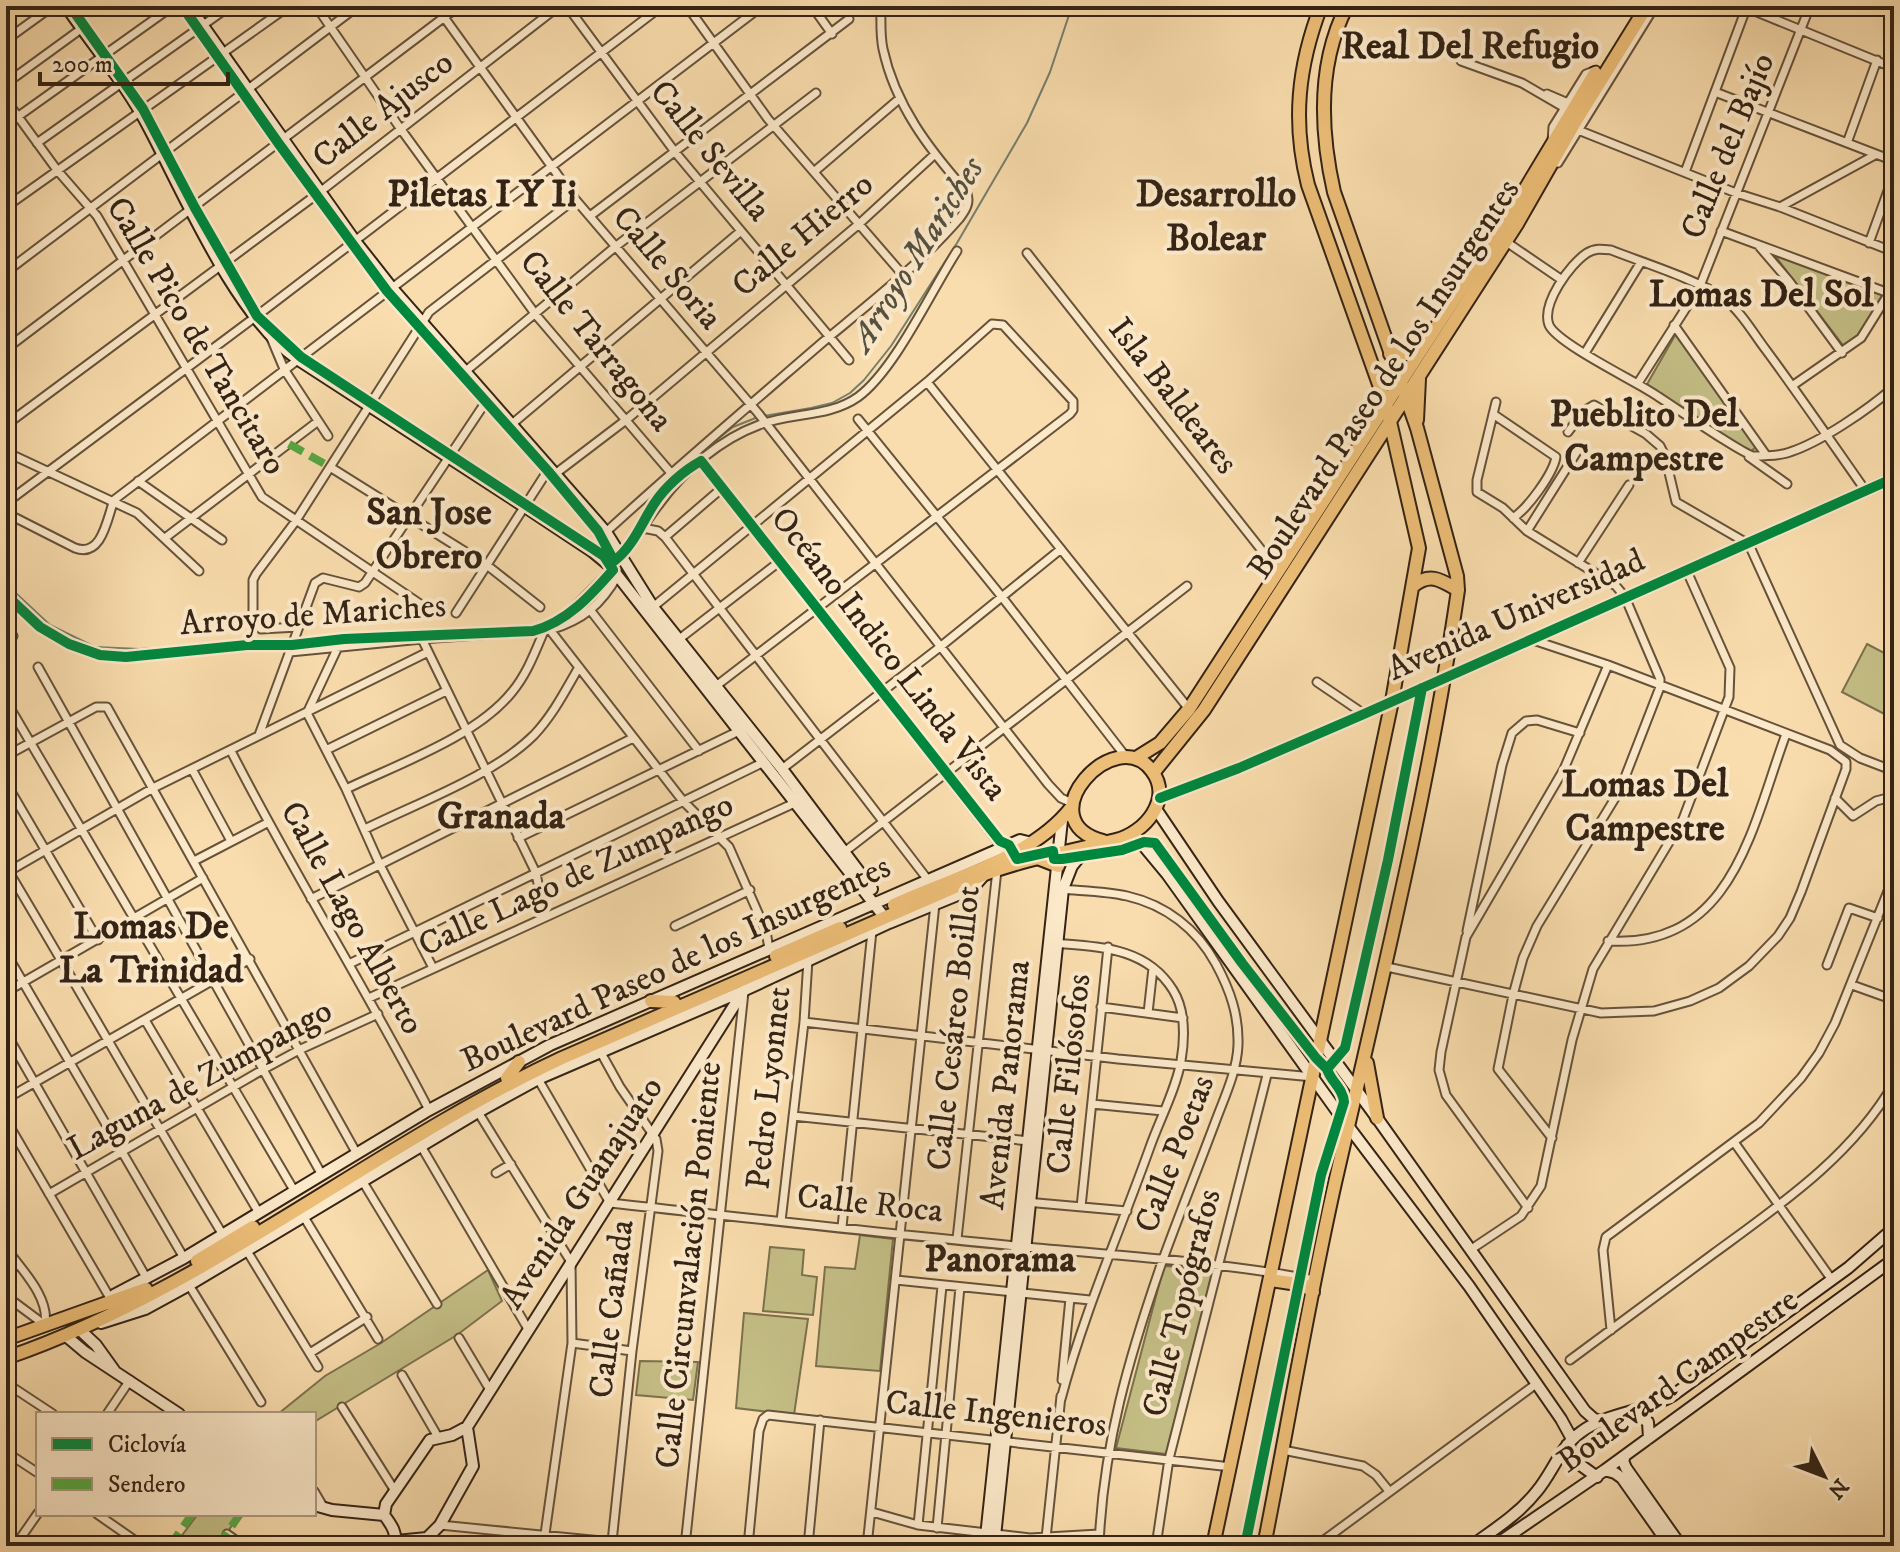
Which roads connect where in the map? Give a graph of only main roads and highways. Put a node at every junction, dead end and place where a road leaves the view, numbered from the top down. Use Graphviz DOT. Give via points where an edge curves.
graph roads {
  1 [pos="1321,6"];
  2 [pos="1347,6"];
  3 [pos="1637,6"];
  4 [pos="1647,6"];
  5 [pos="1500,239"];
  6 [pos="1423,347"];
  7 [pos="1390,354"];
  8 [pos="1419,377"];
  9 [pos="1400,382"];
  10 [pos="1406,397"];
  11 [pos="1386,404"];
  12 [pos="1390,420"];
  13 [pos="1417,428"];
  14 [pos="1371,450"];
  15 [pos="1397,452"];
  16 [pos="1413,586"];
  17 [pos="1458,590"];
  18 [pos="1131,757"];
  19 [pos="1154,772"];
  20 [pos="1072,805"];
  21 [pos="1096,843"];
  22 [pos="1035,857"];
  23 [pos="1058,866"];
  24 [pos="886,912"];
  25 [pos="651,1001"];
  26 [pos="674,1002"];
  27 [pos="1366,1059"];
  28 [pos="519,1062"];
  29 [pos="532,1077"];
  30 [pos="507,1078"];
  31 [pos="518,1090"];
  32 [pos="1377,1118"];
  33 [pos="259,1213"];
  34 [pos="240,1235"];
  35 [pos="225,1254"];
  36 [pos="208,1274"];
  37 [pos="1271,1276"];
  38 [pos="1314,1286"];
  39 [pos="45,1325"];
  40 [pos="84,1328"];
  41 [pos="6,1339"];
  42 [pos="12,1356"];
  43 [pos="1213,1546"];
  44 [pos="1264,1546"];
  1 -- 11 [label="main road" via="1299,84 1301,160"];
  2 -- 7 [label="main road" via="1329,54 1323,141 1334,192"];
  3 -- 5 [label="main road, Boulevard Paseo de los Insurgentes"];
  4 -- 5 [label="main road, Boulevard Paseo de los Insurgentes"];
  5 -- 6 [label="main road, Boulevard Paseo de los Insurgentes"];
  5 -- 8 [label="main road, Boulevard Paseo de los Insurgentes"];
  6 -- 7 [label="main road"];
  6 -- 9 [label="main road, Boulevard Paseo de los Insurgentes"];
  7 -- 9 [label="main road"];
  8 -- 10 [label="main road, Boulevard Paseo de los Insurgentes"];
  8 -- 13 [label="main road"];
  9 -- 10 [label="main road"];
  9 -- 11 [label="main road, Boulevard Paseo de los Insurgentes"];
  10 -- 12 [label="main road, Boulevard Paseo de los Insurgentes"];
  10 -- 13 [label="main road"];
  11 -- 12 [label="main road"];
  11 -- 18 [label="main road, Boulevard Paseo de los Insurgentes" via="1189,709 1160,743"];
  12 -- 14 [label="main road, Boulevard Paseo de los Insurgentes"];
  12 -- 15 [label="main road"];
  13 -- 17 [label="main road"];
  14 -- 15 [label="main road"];
  14 -- 19 [label="main road, Boulevard Paseo de los Insurgentes" via="1204,710"];
  15 -- 16 [label="main road" via="1418,538"];
  16 -- 17 [label="main road" via="1435,578"];
  16 -- 37 [label="main road"];
  17 -- 27 [label="main road"];
  18 -- 19 [label="main road"];
  18 -- 20 [label="main road" via="1109,761 1092,772"];
  19 -- 21 [label="main road" via="1158,804 1133,833"];
  20 -- 21 [label="main road" via="1076,822"];
  20 -- 24 [label="main road, Boulevard Paseo de los Insurgentes" via="1032,843"];
  21 -- 22 [label="main road, Boulevard Paseo de los Insurgentes"];
  22 -- 23 [label="main road"];
  22 -- 24 [label="main road, Boulevard Paseo de los Insurgentes"];
  24 -- 26 [label="main road, Boulevard Paseo de los Insurgentes"];
  24 -- 29 [label="main road, Boulevard Paseo de los Insurgentes"];
  25 -- 26 [label="main road"];
  26 -- 30 [label="main road, Boulevard Paseo de los Insurgentes"];
  27 -- 32 [label="main road"];
  27 -- 38 [label="main road"];
  28 -- 30 [label="main road"];
  29 -- 31 [label="main road"];
  29 -- 35 [label="main road, Boulevard Paseo de los Insurgentes"];
  30 -- 34 [label="main road, Boulevard Paseo de los Insurgentes"];
  33 -- 34 [label="main road"];
  34 -- 39 [label="main road, Boulevard Paseo de los Insurgentes" via="157,1284"];
  35 -- 36 [label="main road"];
  35 -- 40 [label="main road, Boulevard Paseo de los Insurgentes"];
  37 -- 38 [label="main road"];
  37 -- 43 [label="main road"];
  38 -- 44 [label="main road"];
  39 -- 40 [label="main road"];
  39 -- 41 [label="main road, Boulevard Paseo de los Insurgentes"];
  39 -- 42 [label="main road" via="41,1337"];
  40 -- 42 [label="main road, Boulevard Paseo de los Insurgentes"];
}
